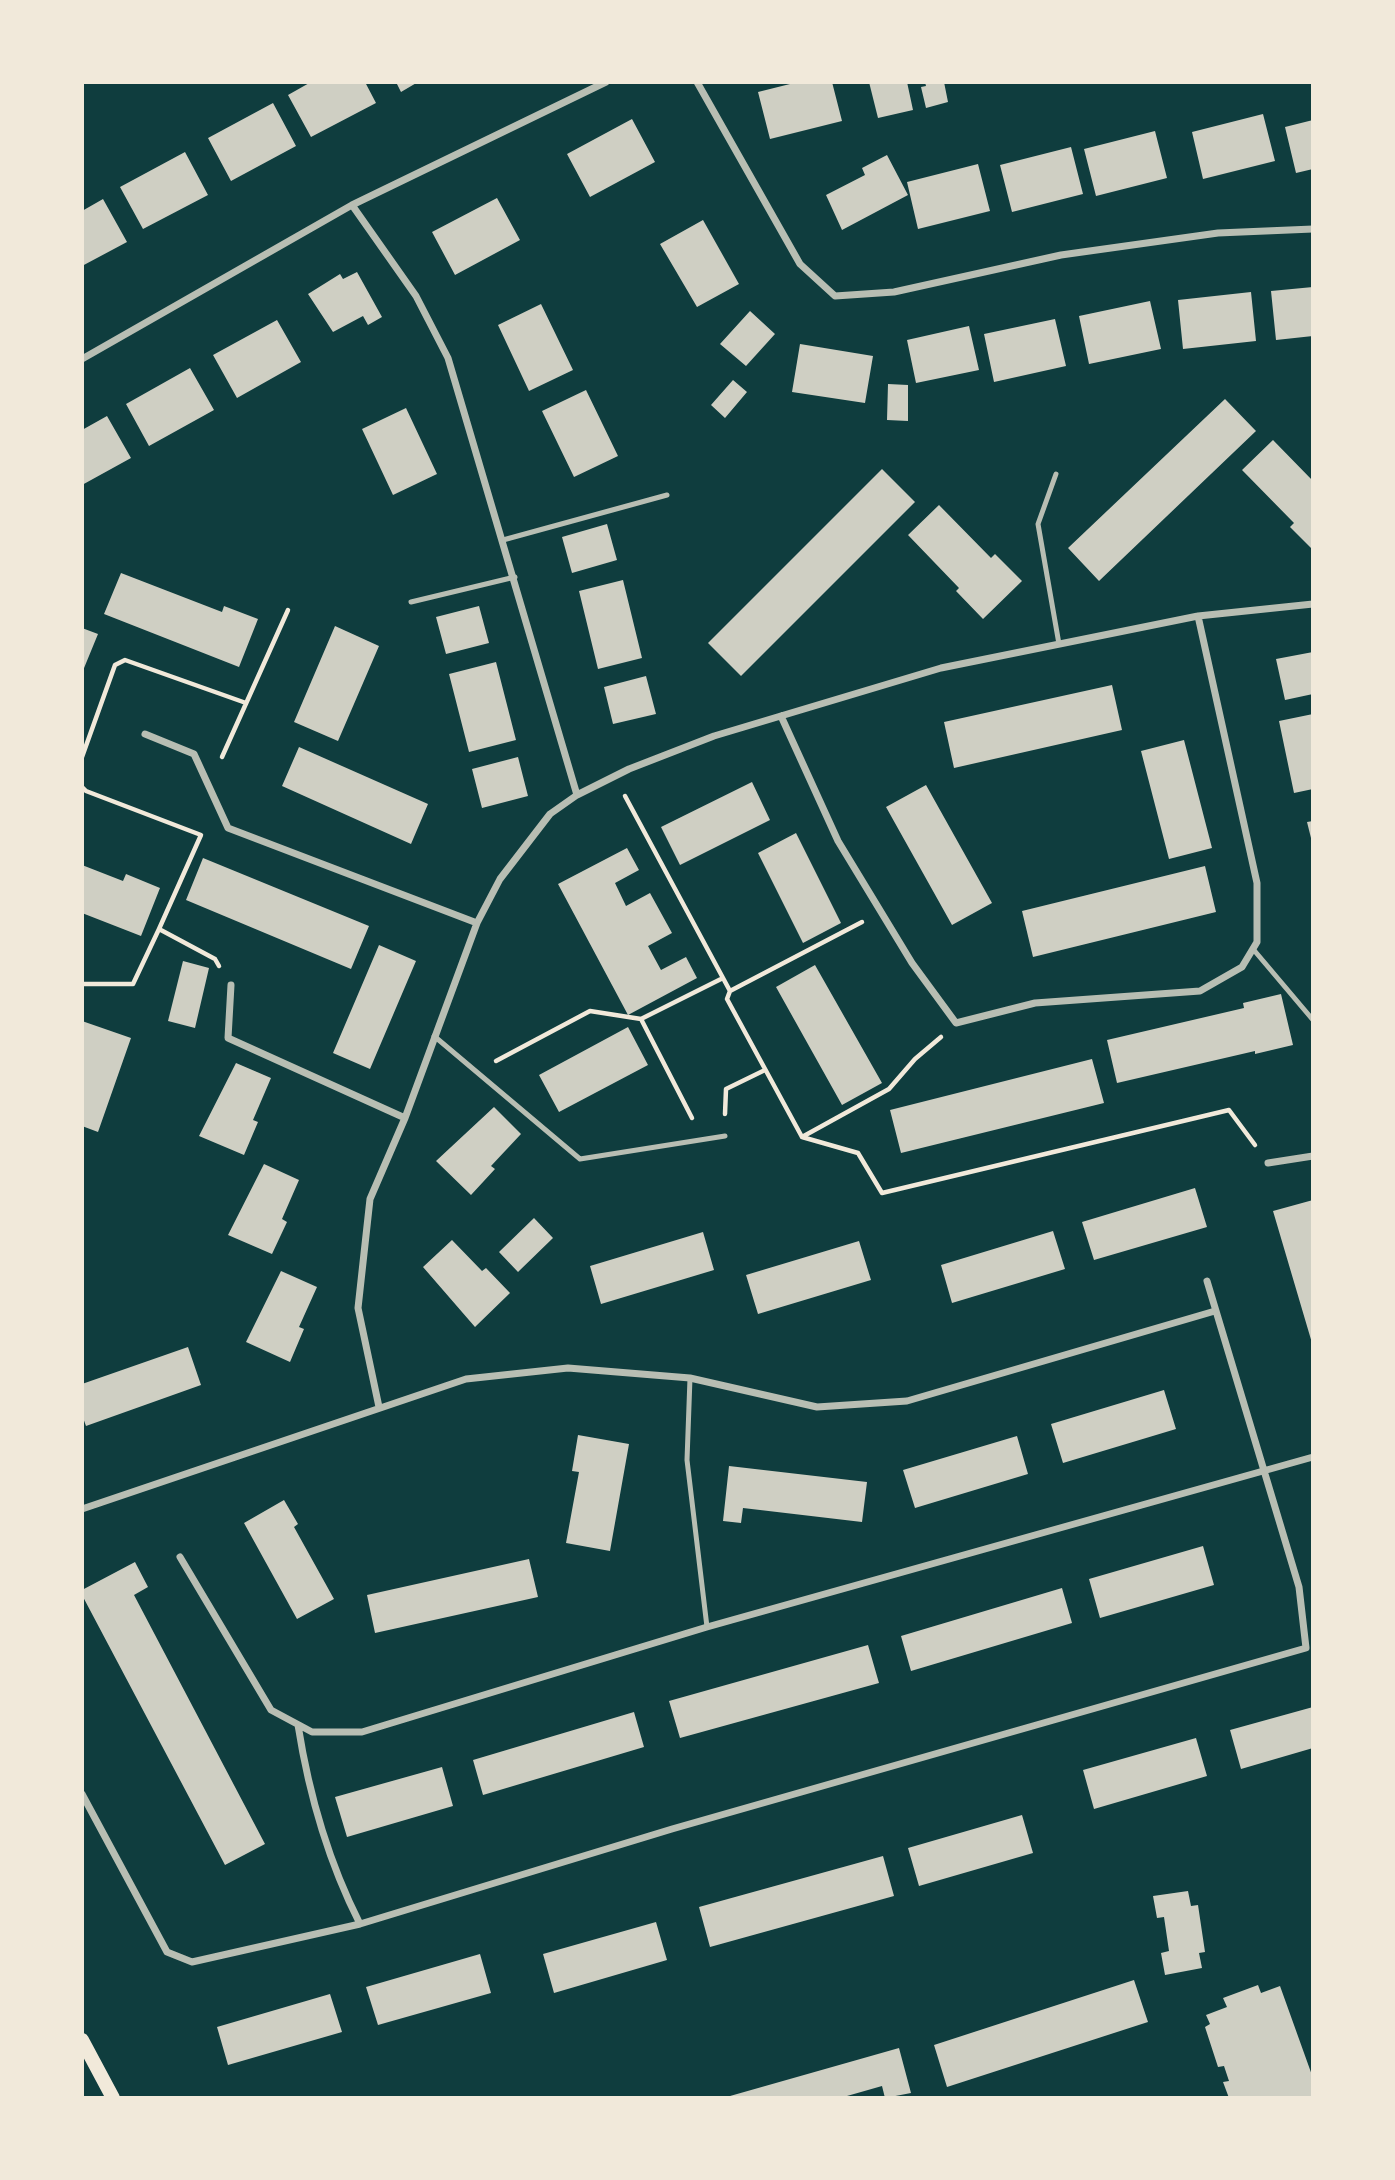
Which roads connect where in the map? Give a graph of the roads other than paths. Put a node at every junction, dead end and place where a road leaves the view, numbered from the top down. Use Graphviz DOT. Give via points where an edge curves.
graph roads {
  1 [pos="606,82"];
  2 [pos="696,82"];
  3 [pos="352,205"];
  4 [pos="1313,229"];
  5 [pos="82,359"];
  6 [pos="1056,474"];
  7 [pos="667,495"];
  8 [pos="503,540"];
  9 [pos="515,577"];
  10 [pos="411,602"];
  11 [pos="1313,604"];
  12 [pos="1198,616"];
  13 [pos="1059,644"];
  14 [pos="781,716"];
  15 [pos="145,734"];
  16 [pos="577,795"];
  17 [pos="477,923"];
  18 [pos="1253,949"];
  19 [pos="231,985"];
  20 [pos="1313,1020"];
  21 [pos="434,1036"];
  22 [pos="405,1118"];
  23 [pos="725,1136"];
  24 [pos="1313,1156"];
  25 [pos="1268,1163"];
  26 [pos="1207,1281"];
  27 [pos="1216,1311"];
  28 [pos="690,1378"];
  29 [pos="379,1406"];
  30 [pos="1313,1457"];
  31 [pos="1266,1470"];
  32 [pos="82,1509"];
  33 [pos="180,1557"];
  34 [pos="707,1627"];
  35 [pos="298,1725"];
  36 [pos="82,1794"];
  37 [pos="360,1924"];
  38 [pos="82,2040"];
  39 [pos="113,2098"];
  1 -- 3 [label="street"];
  2 -- 4 [label="street" via="800,264 835,296 894,292 1061,255 1218,233"];
  3 -- 5 [label="street"];
  3 -- 8 [label="street" via="416,296 448,358"];
  6 -- 13 [label="lane" via="1038,524"];
  7 -- 8 [label="lane"];
  8 -- 9 [label="street"];
  9 -- 10 [label="lane"];
  9 -- 16 [label="street"];
  11 -- 12 [label="street"];
  12 -- 13 [label="street"];
  12 -- 18 [label="street" via="1256,883 1257,942"];
  13 -- 14 [label="street" via="941,668"];
  14 -- 16 [label="street" via="714,736"];
  14 -- 18 [label="street" via="838,841 912,963 956,1023 1035,1003 1200,991 1242,967"];
  15 -- 17 [label="street" via="194,754 228,828"];
  16 -- 17 [label="street" via="550,814 500,879"];
  17 -- 21 [label="street"];
  18 -- 20 [label="lane"];
  19 -- 22 [label="street" via="228,1038"];
  21 -- 22 [label="street"];
  21 -- 23 [label="lane" via="580,1159"];
  22 -- 29 [label="street" via="370,1199 358,1308"];
  24 -- 25 [label="street"];
  26 -- 27 [label="street"];
  27 -- 28 [label="street" via="907,1401 817,1407"];
  27 -- 31 [label="street"];
  28 -- 29 [label="street" via="568,1368 466,1379"];
  28 -- 34 [label="lane" via="687,1460"];
  29 -- 32 [label="street"];
  30 -- 31 [label="street"];
  31 -- 34 [label="street"];
  31 -- 37 [label="street" via="1299,1587 1306,1648 672,1829"];
  33 -- 35 [label="street" via="271,1710"];
  34 -- 35 [label="street" via="362,1732 312,1732"];
  35 -- 37 [label="street" via="325,1841"];
  36 -- 37 [label="street" via="167,1952 192,1962"];
  38 -- 39 [label="main road"];
}
